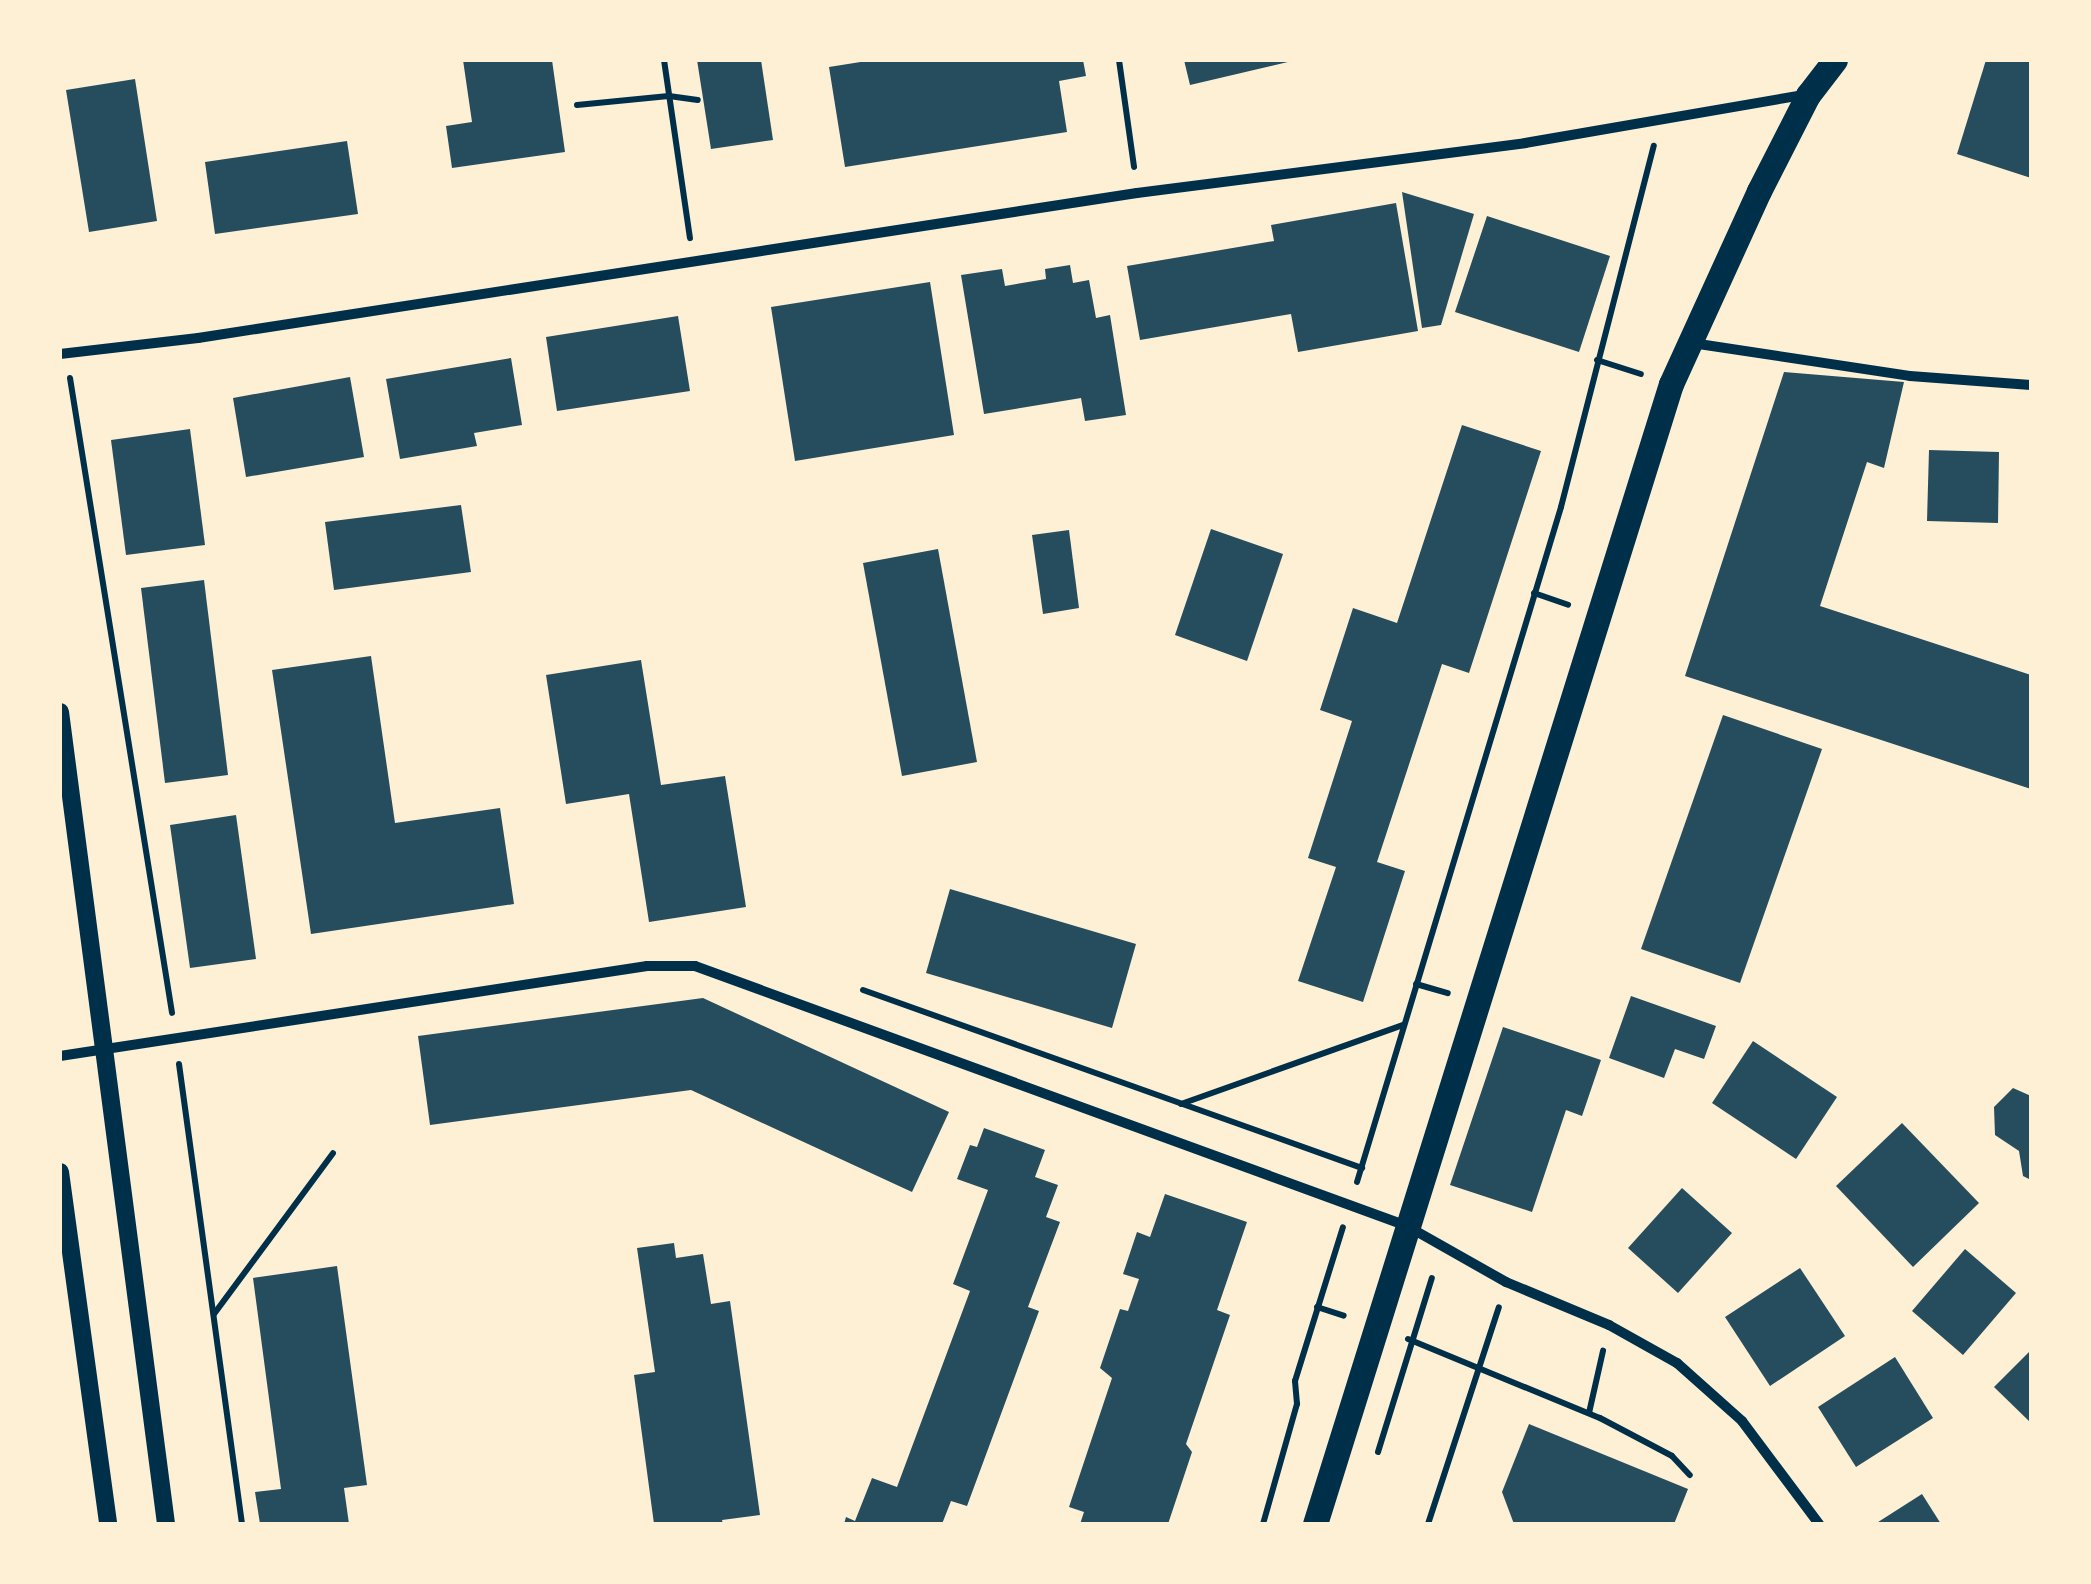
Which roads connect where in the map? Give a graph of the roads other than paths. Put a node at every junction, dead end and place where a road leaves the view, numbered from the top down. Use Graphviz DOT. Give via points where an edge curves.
graph roads {
  1 [pos="1836,60"];
  2 [pos="1808,95"];
  3 [pos="1686,342"];
  4 [pos="63,354"];
  5 [pos="2031,385"];
  6 [pos="60,712"];
  7 [pos="107,1052"];
  8 [pos="60,1056"];
  9 [pos="60,1172"];
  10 [pos="1407,1226"];
  11 [pos="108,1524"];
  12 [pos="166,1524"];
  13 [pos="1315,1524"];
  14 [pos="1819,1524"];
  1 -- 2 [label="main road"];
  2 -- 3 [label="main road"];
  2 -- 4 [label="street"];
  3 -- 5 [label="street" via="1910,376"];
  3 -- 10 [label="main road"];
  6 -- 7 [label="street"];
  7 -- 8 [label="street"];
  7 -- 10 [label="street" via="647,966 695,966"];
  7 -- 12 [label="street"];
  9 -- 11 [label="street"];
  10 -- 13 [label="main road"];
  10 -- 14 [label="street" via="1506,1282 1610,1324 1677,1364 1742,1421"];
}
